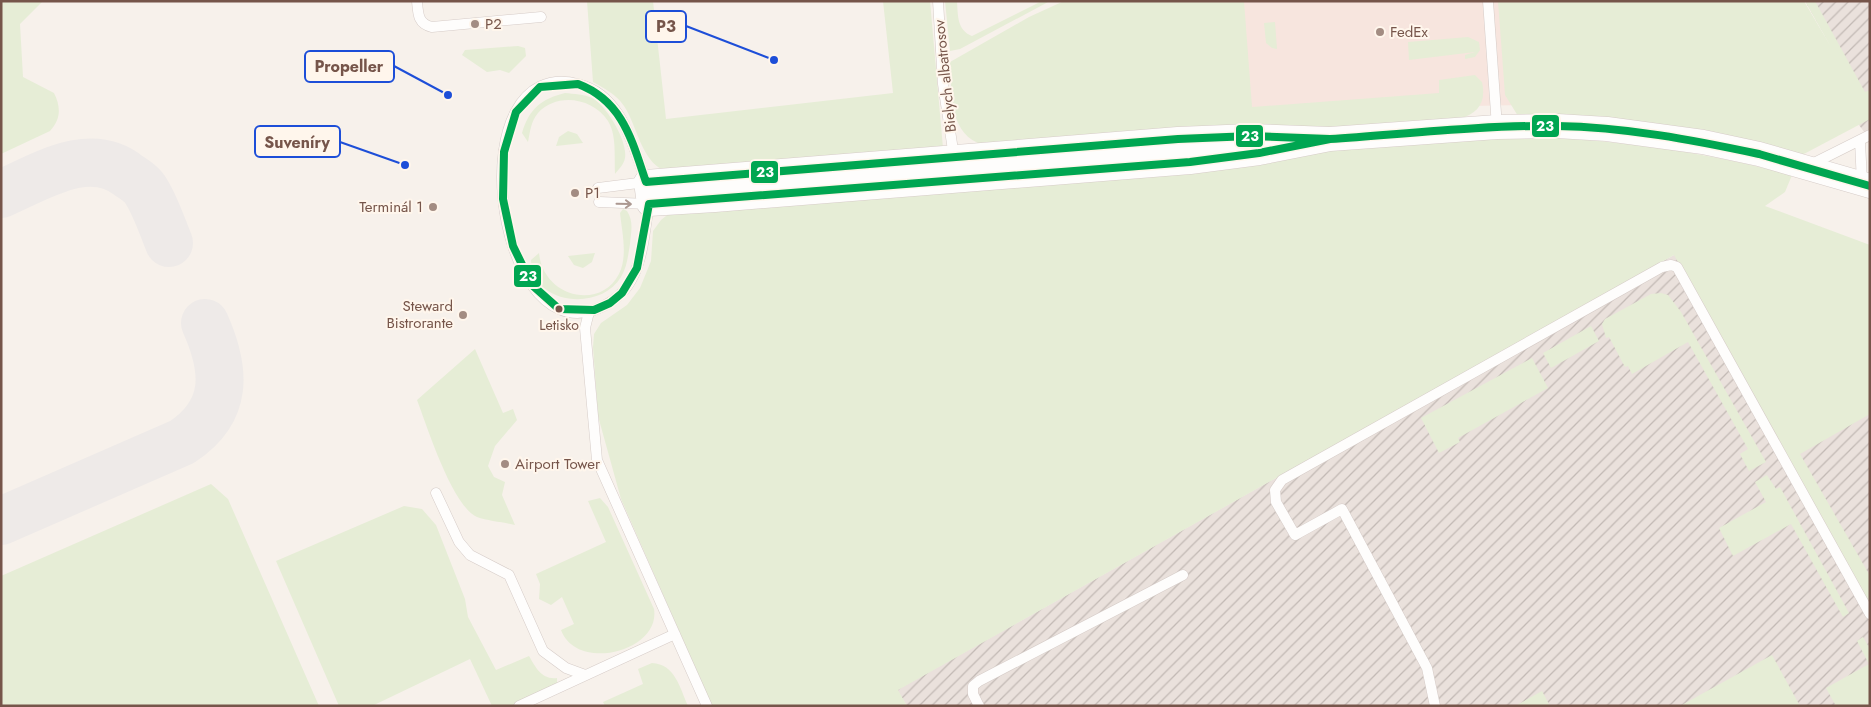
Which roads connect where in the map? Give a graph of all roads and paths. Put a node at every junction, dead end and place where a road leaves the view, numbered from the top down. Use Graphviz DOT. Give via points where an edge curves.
graph roads {
  1 [pos="417,1"];
  2 [pos="938,1"];
  3 [pos="1488,1"];
  4 [pos="541,16"];
  5 [pos="1497,127"];
  6 [pos="1870,135"];
  7 [pos="1860,141"];
  8 [pos="956,168"];
  9 [pos="1804,168"];
  10 [pos="1866,184"];
  11 [pos="598,188"];
  12 [pos="648,193"];
  13 [pos="600,202"];
  14 [pos="589,312"];
  15 [pos="436,493"];
  16 [pos="1183,575"];
  17 [pos="1870,614"];
  18 [pos="675,634"];
  19 [pos="585,675"];
  20 [pos="977,703"];
  21 [pos="519,706"];
  22 [pos="707,706"];
  23 [pos="1435,706"];
  1 -- 4 [label="lane" via="419,19 425,26 432,27"];
  2 -- 8 [label="lane, Bielych albatrosov" via="943,84"];
  3 -- 5 [label="lane"];
  5 -- 8 [label="street" via="1330,139 1190,162"];
  5 -- 9 [label="street" via="1557,126 1652,134 1759,154"];
  6 -- 7 [label="lane"];
  7 -- 9 [label="lane"];
  7 -- 10 [label="lane"];
  8 -- 12 [label="street"];
  9 -- 10 [label="street"];
  11 -- 12 [label="lane"];
  13 -- 12 [label="lane, one-way"];
  12 -- 14 [label="lane" via="638,261 626,291 606,306"];
  12 -- 14 [label="lane" via="636,153 614,106 602,95 584,85 562,81 548,83 529,93 515,111 503,156 506,216 518,259 544,301 565,311"];
  14 -- 18 [label="lane" via="585,328 597,460"];
  15 -- 19 [label="lane" via="459,542 470,555 509,575 543,651 566,668"];
  16 -- 20 [label="lane" via="979,681 973,686"];
  17 -- 23 [label="lane" via="1677,267 1662,266 1282,480 1275,490 1276,502 1295,535 1342,509 1428,668"];
  18 -- 19 [label="lane"];
  18 -- 22 [label="lane"];
  19 -- 21 [label="lane"];
}
